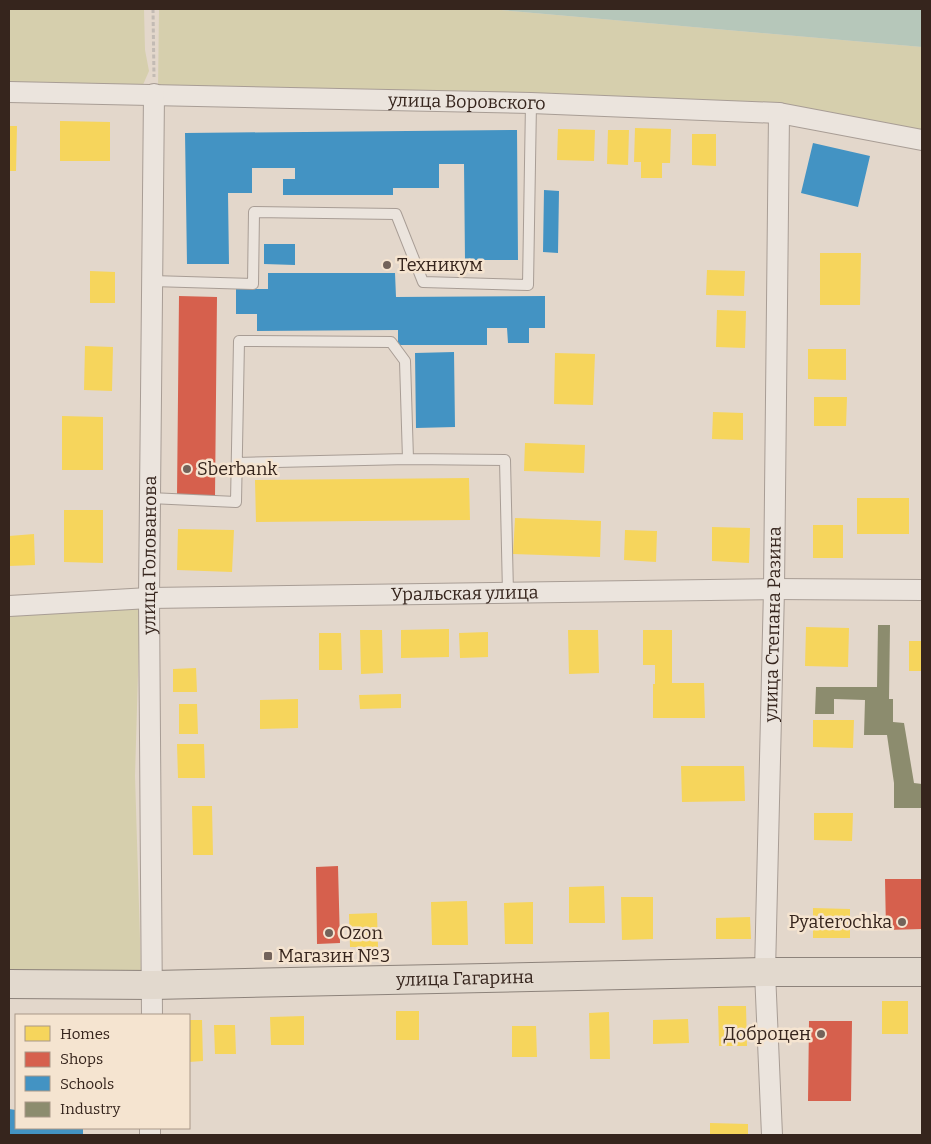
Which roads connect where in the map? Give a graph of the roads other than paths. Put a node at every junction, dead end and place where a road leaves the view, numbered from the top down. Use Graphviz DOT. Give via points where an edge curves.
graph roads {
  1 [pos="154,88"];
  2 [pos="9,92"];
  3 [pos="531,103"];
  4 [pos="779,113"];
  5 [pos="922,140"];
  6 [pos="152,281"];
  7 [pos="408,459"];
  8 [pos="237,463"];
  9 [pos="150,498"];
  10 [pos="774,589"];
  11 [pos="922,590"];
  12 [pos="508,593"];
  13 [pos="149,598"];
  14 [pos="9,606"];
  15 [pos="765,972"];
  16 [pos="922,972"];
  17 [pos="9,984"];
  18 [pos="153,985"];
  19 [pos="152,1014"];
  20 [pos="772,1135"];
  1 -- 2 [label="street, улица Воровского"];
  1 -- 3 [label="street, улица Воровского"];
  1 -- 6 [label="street, улица Голованова"];
  3 -- 4 [label="street, улица Воровского"];
  3 -- 6 [label="lane" via="528,285 423,282 396,214 254,212 253,284"];
  4 -- 5 [label="street, улица Воровского"];
  4 -- 10 [label="street, улица Степана Разина"];
  6 -- 9 [label="street, улица Голованова"];
  7 -- 8 [label="lane"];
  7 -- 8 [label="lane" via="405,361 391,342 238,341"];
  7 -- 12 [label="lane" via="505,460"];
  8 -- 9 [label="lane" via="236,502"];
  9 -- 13 [label="street, улица Голованова"];
  10 -- 11 [label="street, Уральская улица"];
  10 -- 12 [label="street, Уральская улица"];
  10 -- 15 [label="street, улица Степана Разина"];
  12 -- 13 [label="street, Уральская улица"];
  13 -- 14 [label="street, Уральская улица"];
  13 -- 18 [label="street, улица Голованова"];
  15 -- 16 [label="main road, улица Гагарина"];
  15 -- 18 [label="main road, улица Гагарина"];
  15 -- 20 [label="street, улица Степана Разина"];
  17 -- 18 [label="main road, улица Гагарина"];
  18 -- 19 [label="street, улица Голованова"];
}
